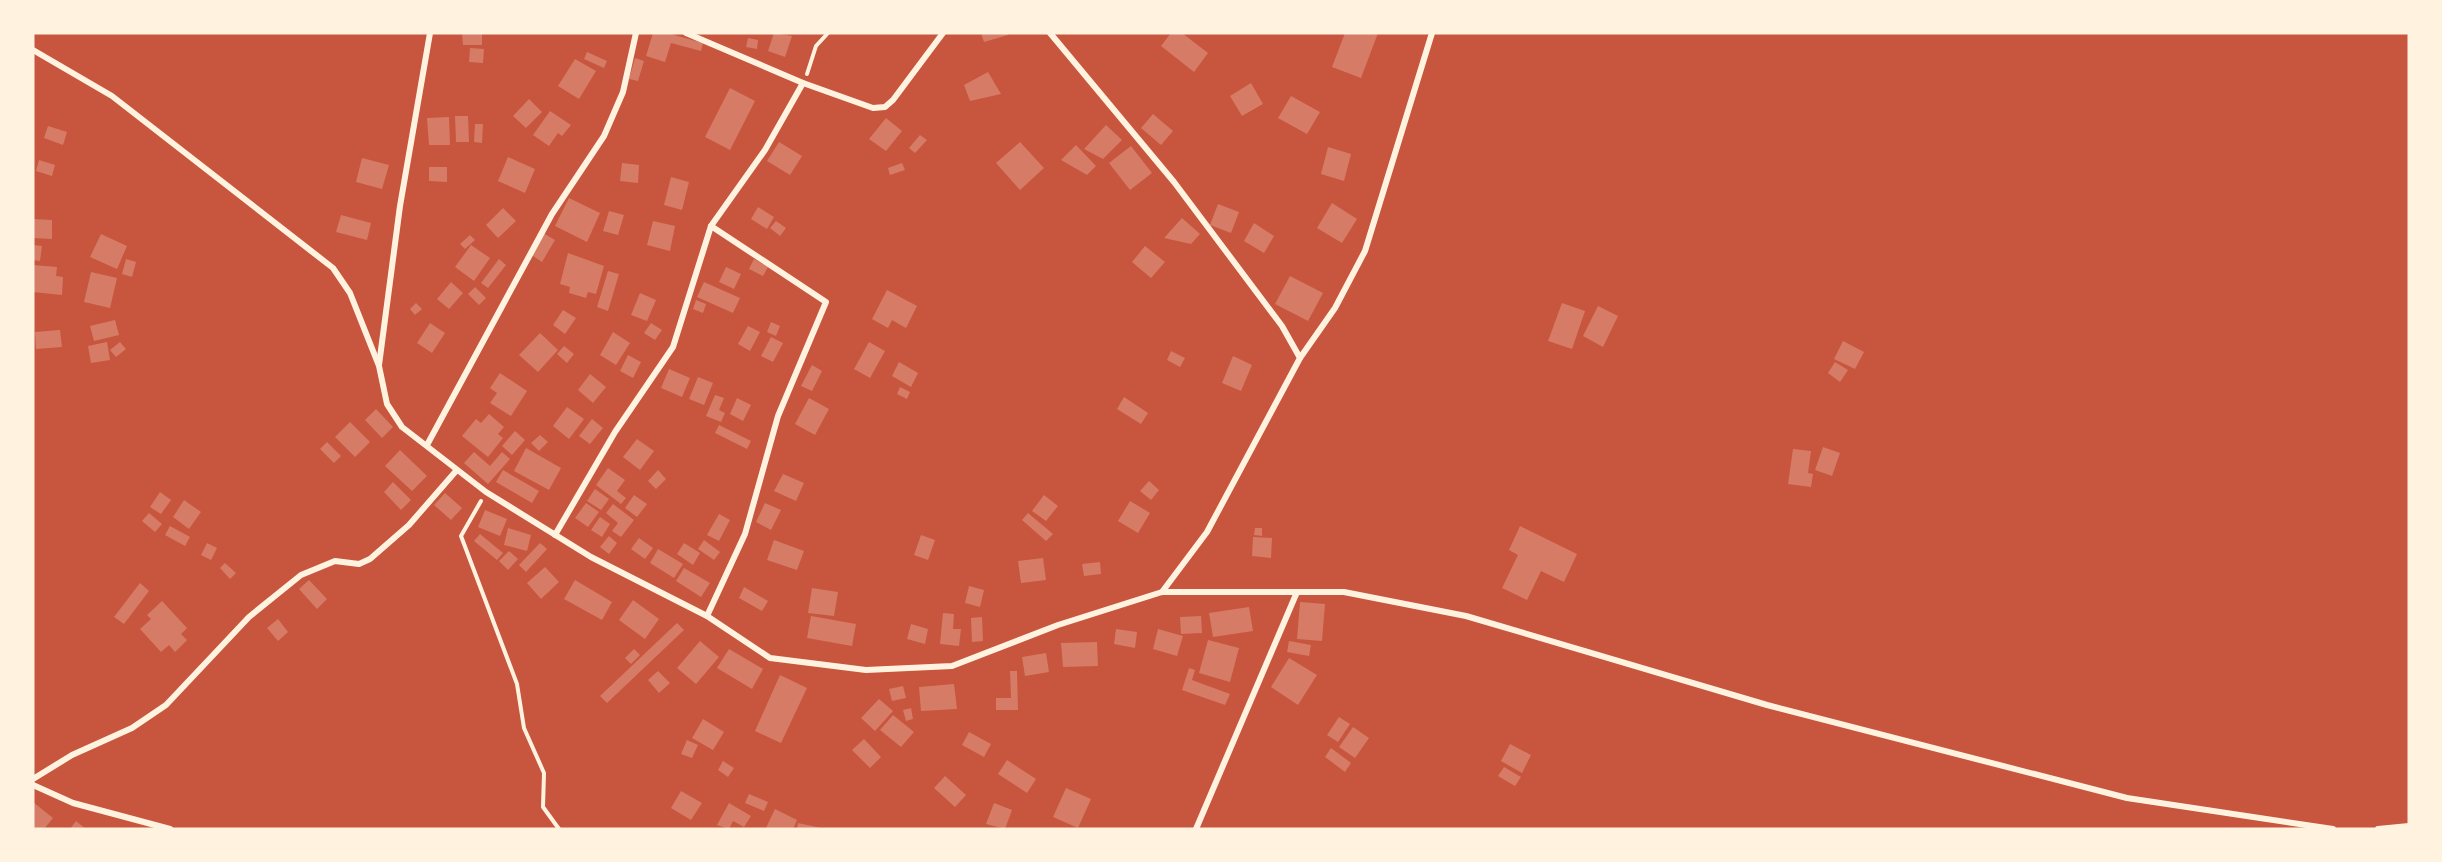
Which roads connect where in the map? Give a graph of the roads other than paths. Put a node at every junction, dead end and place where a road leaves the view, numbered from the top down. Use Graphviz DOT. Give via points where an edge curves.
graph roads {
  1 [pos="430,33"];
  2 [pos="636,33"];
  3 [pos="686,33"];
  4 [pos="943,33"];
  5 [pos="1050,33"];
  6 [pos="1432,33"];
  7 [pos="33,50"];
  8 [pos="803,83"];
  9 [pos="711,226"];
  10 [pos="1300,358"];
  11 [pos="379,366"];
  12 [pos="427,445"];
  13 [pos="456,471"];
  14 [pos="555,535"];
  15 [pos="1162,592"];
  16 [pos="1297,592"];
  17 [pos="707,616"];
  18 [pos="33,779"];
  19 [pos="33,785"];
  20 [pos="2409,826"];
  21 [pos="170,829"];
  22 [pos="1196,829"];
  23 [pos="2333,829"];
  24 [pos="2378,829"];
  1 -- 11 [label="street" via="400,206"];
  2 -- 12 [label="street" via="623,92 604,136 552,214"];
  3 -- 8 [label="street"];
  4 -- 8 [label="street" via="885,107 873,108"];
  5 -- 10 [label="street" via="1174,182 1282,326"];
  6 -- 10 [label="street" via="1365,251 1335,308"];
  7 -- 11 [label="street" via="112,96 333,268 350,292"];
  8 -- 9 [label="street" via="765,150"];
  9 -- 14 [label="street" via="673,347 615,432"];
  9 -- 17 [label="street" via="826,302 778,416 745,534"];
  10 -- 15 [label="street" via="1207,532"];
  11 -- 12 [label="street" via="387,404 402,427"];
  12 -- 13 [label="street"];
  13 -- 14 [label="street"];
  13 -- 18 [label="street" via="409,525 370,559 358,564 335,561 302,576 249,617 166,705 132,728"];
  14 -- 17 [label="street"];
  15 -- 16 [label="street"];
  15 -- 17 [label="street" via="1058,625 952,666 866,670 770,658"];
  16 -- 22 [label="street"];
  16 -- 23 [label="street" via="1344,592 1466,616 1767,705 2127,798"];
  19 -- 21 [label="street" via="74,802"];
  20 -- 24 [label="street"];
}
